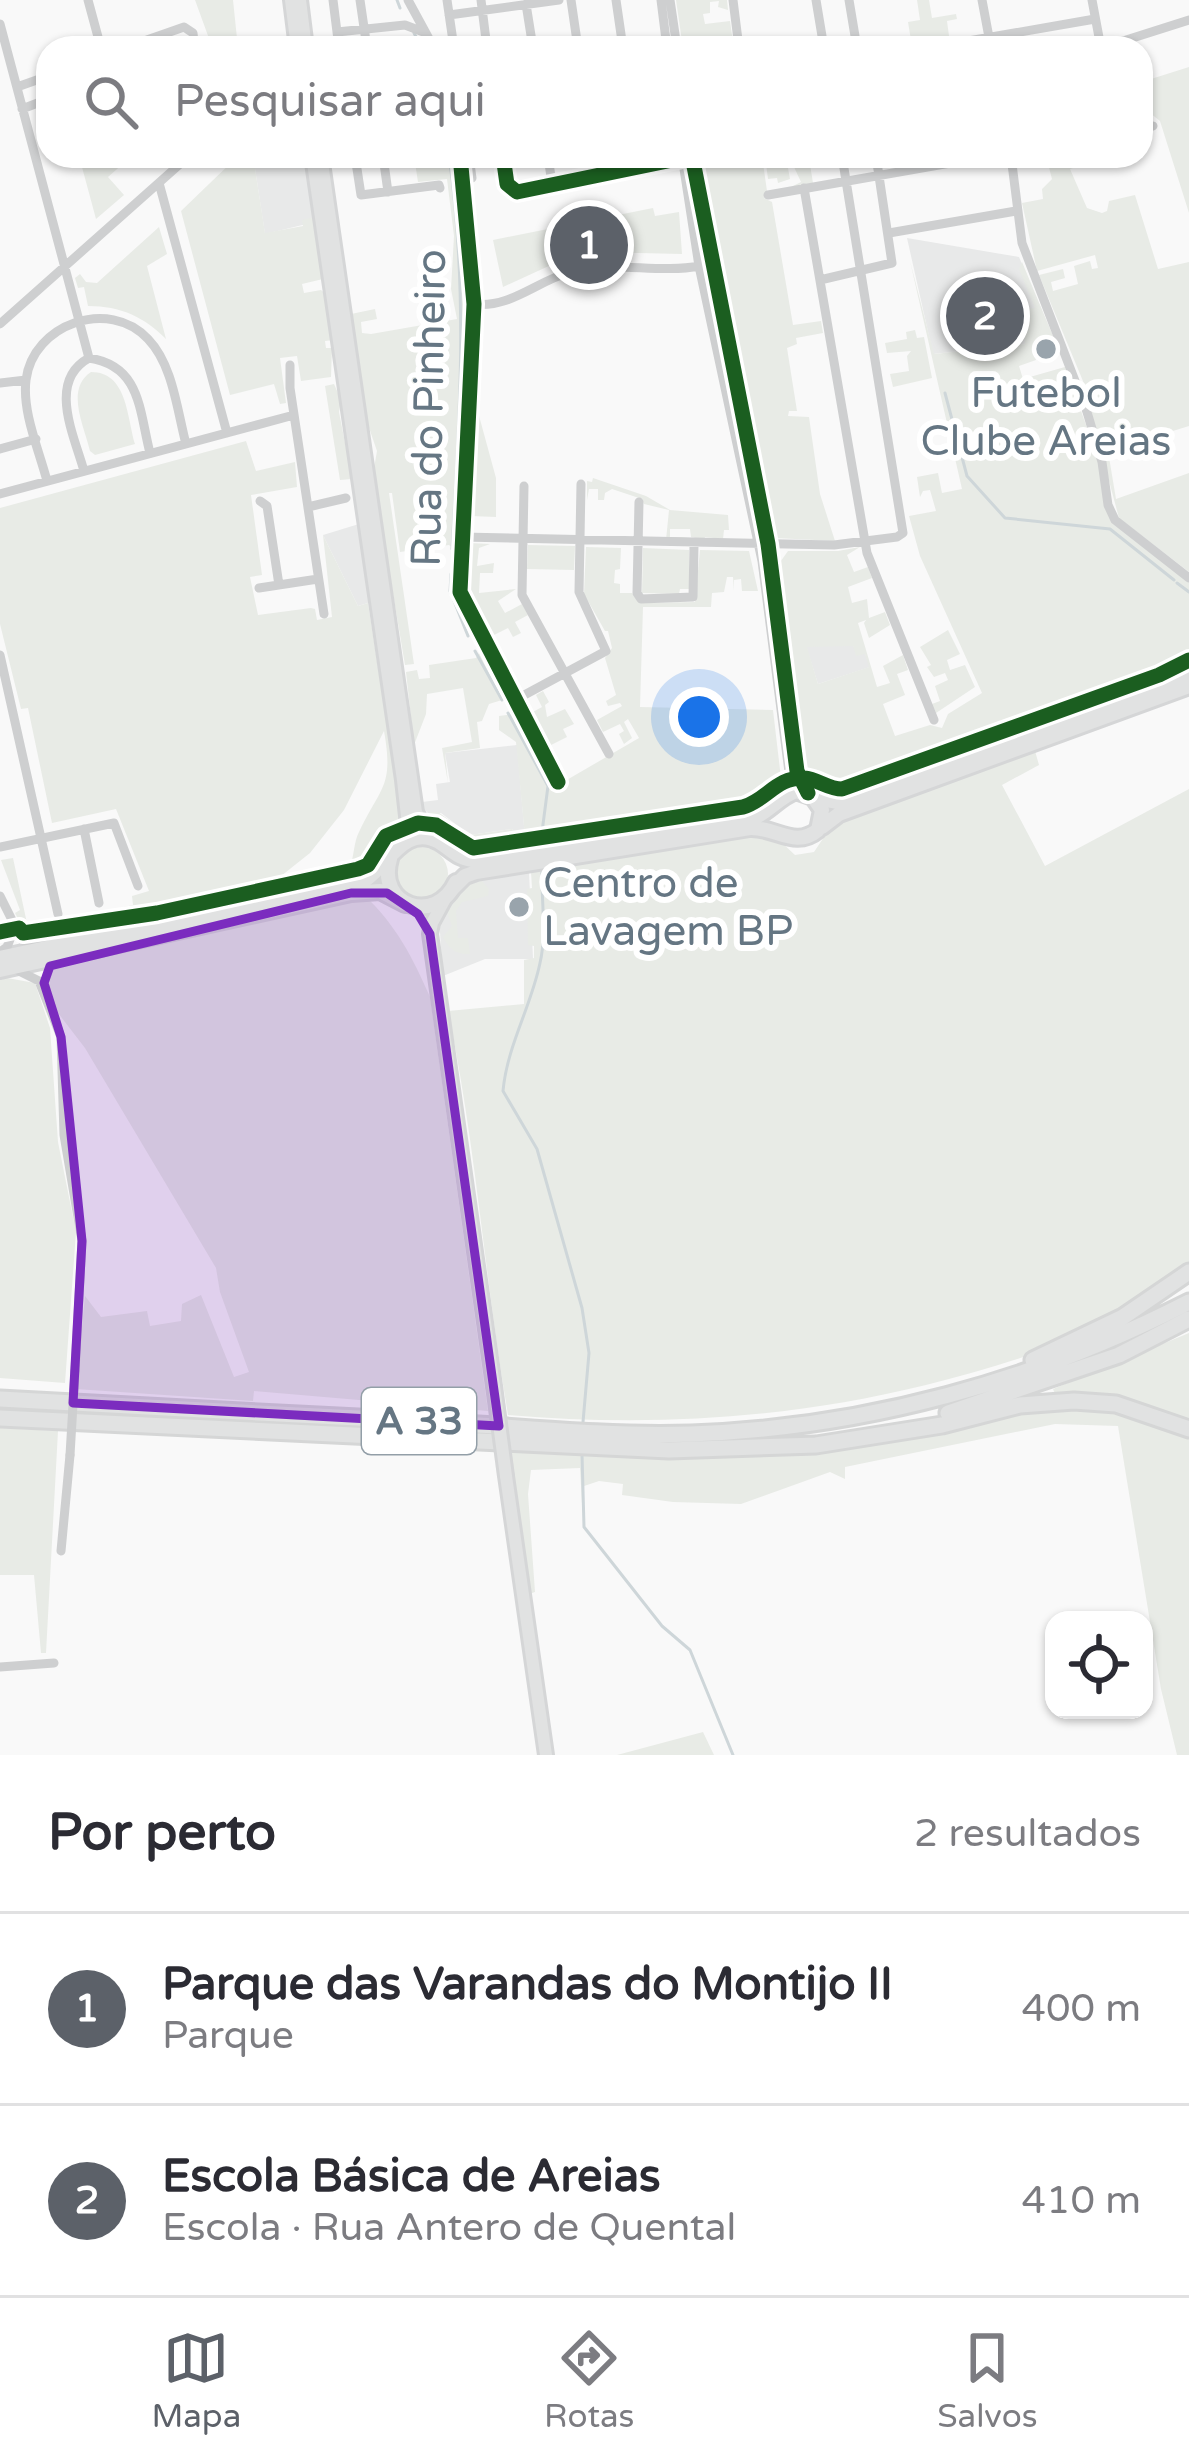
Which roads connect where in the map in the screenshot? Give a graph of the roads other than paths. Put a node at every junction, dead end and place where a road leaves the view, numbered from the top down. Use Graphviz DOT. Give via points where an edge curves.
graph roads {
  1 [pos="88,0"];
  2 [pos="295,0"];
  3 [pos="332,0"];
  4 [pos="360,0"];
  5 [pos="406,0"];
  6 [pos="447,0"];
  7 [pos="559,0"];
  8 [pos="572,0"];
  9 [pos="616,0"];
  10 [pos="661,0"];
  11 [pos="670,0"];
  12 [pos="733,0"];
  13 [pos="816,0"];
  14 [pos="864,0"];
  15 [pos="982,0"];
  16 [pos="1092,0"];
  17 [pos="850,1"];
  18 [pos="526,4"];
  19 [pos="481,5"];
  20 [pos="449,15"];
  21 [pos="407,18"];
  22 [pos="1095,19"];
  23 [pos="1189,20"];
  24 [pos="0,24"];
  25 [pos="364,28"];
  26 [pos="337,32"];
  27 [pos="97,36"];
  28 [pos="158,36"];
  29 [pos="193,36"];
  30 [pos="300,36"];
  31 [pos="338,36"];
  32 [pos="365,36"];
  33 [pos="427,36"];
  34 [pos="452,36"];
  35 [pos="486,36"];
  36 [pos="531,36"];
  37 [pos="576,36"];
  38 [pos="620,36"];
  39 [pos="666,36"];
  40 [pos="675,36"];
  41 [pos="738,36"];
  42 [pos="822,36"];
  43 [pos="855,36"];
  44 [pos="989,36"];
  45 [pos="1021,36"];
  46 [pos="1099,36"];
  47 [pos="1139,36"];
  48 [pos="36,80"];
  49 [pos="17,87"];
  50 [pos="36,104"];
  51 [pos="22,109"];
  52 [pos="36,161"];
  53 [pos="38,168"];
  54 [pos="176,168"];
  55 [pos="319,168"];
  56 [pos="319,168"];
  57 [pos="357,168"];
  58 [pos="385,168"];
  59 [pos="465,168"];
  60 [pos="468,168"];
  61 [pos="504,168"];
  62 [pos="550,168"];
  63 [pos="595,168"];
  64 [pos="619,168"];
  65 [pos="687,168"];
  66 [pos="689,168"];
  67 [pos="844,168"];
  68 [pos="878,168"];
  69 [pos="923,168"];
  70 [pos="1011,168"];
  71 [pos="596,176"];
  72 [pos="879,176"];
  73 [pos="472,178"];
  74 [pos="846,181"];
  75 [pos="159,183"];
  76 [pos="552,184"];
  77 [pos="440,188"];
  78 [pos="804,188"];
  79 [pos="388,192"];
  80 [pos="769,195"];
  81 [pos="1016,211"];
  82 [pos="889,233"];
  83 [pos="711,258"];
  84 [pos="699,266"];
  85 [pos="65,268"];
  86 [pos="862,272"];
  87 [pos="820,280"];
  88 [pos="474,304"];
  89 [pos="78,321"];
  90 [pos="0,323"];
  91 [pos="728,344"];
  92 [pos="89,358"];
  93 [pos="290,365"];
  94 [pos="26,380"];
  95 [pos="0,383"];
  96 [pos="293,415"];
  97 [pos="227,433"];
  98 [pos="36,439"];
  99 [pos="186,443"];
  100 [pos="0,449"];
  101 [pos="150,453"];
  102 [pos="84,471"];
  103 [pos="47,481"];
  104 [pos="581,484"];
  105 [pos="524,486"];
  106 [pos="0,494"];
  107 [pos="346,498"];
  108 [pos="260,501"];
  109 [pos="639,502"];
  110 [pos="308,507"];
  111 [pos="462,537"];
  112 [pos="522,540"];
  113 [pos="580,542"];
  114 [pos="865,542"];
  115 [pos="638,543"];
  116 [pos="694,544"];
  117 [pos="763,544"];
  118 [pos="1189,578"];
  119 [pos="319,579"];
  120 [pos="279,585"];
  121 [pos="259,588"];
  122 [pos="324,614"];
  123 [pos="0,656"];
  124 [pos="566,673"];
  125 [pos="1189,675"];
  126 [pos="1189,686"];
  127 [pos="515,700"];
  128 [pos="934,720"];
  129 [pos="609,754"];
  130 [pos="558,782"];
  131 [pos="811,795"];
  132 [pos="783,797"];
  133 [pos="84,829"];
  134 [pos="818,830"];
  135 [pos="782,834"];
  136 [pos="42,838"];
  137 [pos="430,839"];
  138 [pos="405,841"];
  139 [pos="0,848"];
  140 [pos="448,849"];
  141 [pos="391,856"];
  142 [pos="138,886"];
  143 [pos="449,894"];
  144 [pos="0,896"];
  145 [pos="99,903"];
  146 [pos="407,905"];
  147 [pos="58,914"];
  148 [pos="14,929"];
  149 [pos="430,934"];
  150 [pos="108,940"];
  151 [pos="0,955"];
  152 [pos="0,970"];
  153 [pos="45,992"];
  154 [pos="1189,1272"];
  155 [pos="1189,1302"];
  156 [pos="1189,1319"];
  157 [pos="958,1390"];
  158 [pos="0,1395"];
  159 [pos="0,1418"];
  160 [pos="1189,1429"];
  161 [pos="871,1436"];
  162 [pos="61,1551"];
  163 [pos="55,1663"];
  164 [pos="0,1667"];
  165 [pos="546,1755"];
  1 -- 27 [label="street"];
  2 -- 30 [label="main road"];
  3 -- 26 [label="street"];
  4 -- 25 [label="street"];
  5 -- 21 [label="street"];
  6 -- 20 [label="street"];
  7 -- 18 [label="street"];
  8 -- 37 [label="street"];
  9 -- 38 [label="street"];
  10 -- 39 [label="street"];
  11 -- 40 [label="street"];
  12 -- 41 [label="street"];
  13 -- 42 [label="street"];
  14 -- 17 [label="street"];
  15 -- 44 [label="street"];
  16 -- 22 [label="street"];
  17 -- 43 [label="street"];
  18 -- 19 [label="street"];
  18 -- 36 [label="street"];
  19 -- 20 [label="street"];
  19 -- 35 [label="street"];
  20 -- 34 [label="street"];
  21 -- 25 [label="street"];
  21 -- 33 [label="street"];
  22 -- 45 [label="street"];
  22 -- 46 [label="street"];
  23 -- 47 [label="street"];
  24 -- 49 [label="street"];
  25 -- 26 [label="street"];
  25 -- 32 [label="street"];
  26 -- 31 [label="street"];
  28 -- 29 [label="street" via="184,27"];
  48 -- 49 [label="street"];
  49 -- 51 [label="street"];
  50 -- 51 [label="street"];
  51 -- 52 [label="street"];
  53 -- 85 [label="street"];
  54 -- 75 [label="street"];
  55 -- 137 [label="main road" via="416,812"];
  56 -- 138 [label="main road"];
  57 -- 79 [label="street" via="361,195"];
  58 -- 79 [label="street"];
  59 -- 88 [label="street, Rua do Pinheiro"];
  60 -- 73 [label="street"];
  61 -- 76 [label="street" via="518,192"];
  62 -- 76 [label="street"];
  63 -- 71 [label="street"];
  64 -- 71 [label="street"];
  65 -- 84 [label="street"];
  66 -- 83 [label="street"];
  67 -- 74 [label="street"];
  68 -- 72 [label="street"];
  69 -- 72 [label="street"];
  70 -- 81 [label="street"];
  71 -- 76 [label="street"];
  72 -- 74 [label="street"];
  72 -- 82 [label="street"];
  74 -- 78 [label="street"];
  74 -- 86 [label="street"];
  75 -- 85 [label="street"];
  75 -- 97 [label="street"];
  77 -- 79 [label="street"];
  78 -- 80 [label="street"];
  78 -- 87 [label="street"];
  81 -- 82 [label="street"];
  81 -- 118 [label="street" via="1096,437 1108,506"];
  82 -- 86 [label="street" via="892,263"];
  83 -- 84 [label="street"];
  83 -- 91 [label="street"];
  84 -- 88 [label="street" via="587,268 497,304"];
  84 -- 91 [label="street"];
  84 -- 117 [label="street"];
  85 -- 89 [label="street"];
  85 -- 90 [label="street"];
  86 -- 87 [label="street"];
  86 -- 114 [label="street" via="903,532"];
  87 -- 114 [label="street"];
  88 -- 111 [label="street, Rua do Pinheiro"];
  89 -- 92 [label="street"];
  89 -- 94 [label="street" via="44,342"];
  89 -- 99 [label="street" via="121,321 149,339"];
  91 -- 117 [label="street"];
  92 -- 101 [label="street" via="127,376"];
  92 -- 102 [label="street" via="74,368 64,392"];
  93 -- 96 [label="street"];
  94 -- 95 [label="street"];
  94 -- 98 [label="street"];
  96 -- 97 [label="street"];
  96 -- 110 [label="street"];
  97 -- 99 [label="street"];
  98 -- 100 [label="street"];
  98 -- 103 [label="street"];
  99 -- 101 [label="street"];
  101 -- 102 [label="street"];
  102 -- 103 [label="street"];
  103 -- 106 [label="street"];
  104 -- 113 [label="street"];
  105 -- 112 [label="street"];
  107 -- 110 [label="street"];
  108 -- 120 [label="street"];
  109 -- 115 [label="street"];
  110 -- 119 [label="street"];
  111 -- 112 [label="street"];
  111 -- 127 [label="street, Rua do Pinheiro" via="464,605"];
  112 -- 113 [label="street"];
  112 -- 124 [label="street" via="522,595"];
  113 -- 115 [label="street"];
  113 -- 124 [label="street" via="579,592 607,646"];
  114 -- 117 [label="street"];
  114 -- 128 [label="street"];
  115 -- 116 [label="street"];
  115 -- 116 [label="street" via="641,598 693,597"];
  116 -- 117 [label="street"];
  117 -- 131 [label="street" via="797,771"];
  117 -- 132 [label="street" via="789,772"];
  119 -- 120 [label="street"];
  119 -- 122 [label="street"];
  120 -- 121 [label="street"];
  123 -- 136 [label="street"];
  124 -- 127 [label="street"];
  124 -- 129 [label="street"];
  125 -- 131 [label="main road" via="873,794 838,802"];
  126 -- 134 [label="main road" via="839,814"];
  127 -- 130 [label="street, Rua do Pinheiro"];
  131 -- 132 [label="main road"];
  131 -- 134 [label="main road" via="822,810"];
  132 -- 135 [label="main road" via="774,820"];
  132 -- 140 [label="main road" via="749,820 474,860"];
  133 -- 136 [label="street"];
  133 -- 142 [label="street" via="114,823"];
  133 -- 145 [label="street"];
  134 -- 135 [label="main road" via="804,839"];
  135 -- 143 [label="main road" via="750,827 476,872"];
  136 -- 139 [label="street"];
  136 -- 147 [label="street"];
  137 -- 138 [label="main road"];
  137 -- 140 [label="main road"];
  138 -- 141 [label="main road"];
  140 -- 143 [label="main road" via="457,868"];
  141 -- 146 [label="main road" via="388,884"];
  141 -- 150 [label="main road" via="364,880"];
  143 -- 146 [label="main road" via="427,908"];
  143 -- 149 [label="main road"];
  144 -- 148 [label="street"];
  146 -- 149 [label="main road"];
  146 -- 150 [label="main road" via="380,891 351,893"];
  148 -- 150 [label="street" via="33,944"];
  148 -- 151 [label="street"];
  149 -- 165 [label="main road, bridge"];
  150 -- 151 [label="main road"];
  150 -- 152 [label="main road"];
  150 -- 153 [label="street" via="50,966"];
  152 -- 153 [label="street" via="27,971"];
  153 -- 162 [label="street, bridge" via="61,1037 62,1114 82,1241"];
  154 -- 157 [label="highway" via="1089,1335"];
  155 -- 157 [label="highway, A 33" via="1072,1356"];
  156 -- 161 [label="highway, A 33" via="1119,1354"];
  157 -- 158 [label="highway, A 33" via="878,1412 690,1434"];
  159 -- 161 [label="highway, A 33" via="628,1450"];
  160 -- 161 [label="highway" via="1116,1404 1074,1401"];
  163 -- 164 [label="street"];
}
